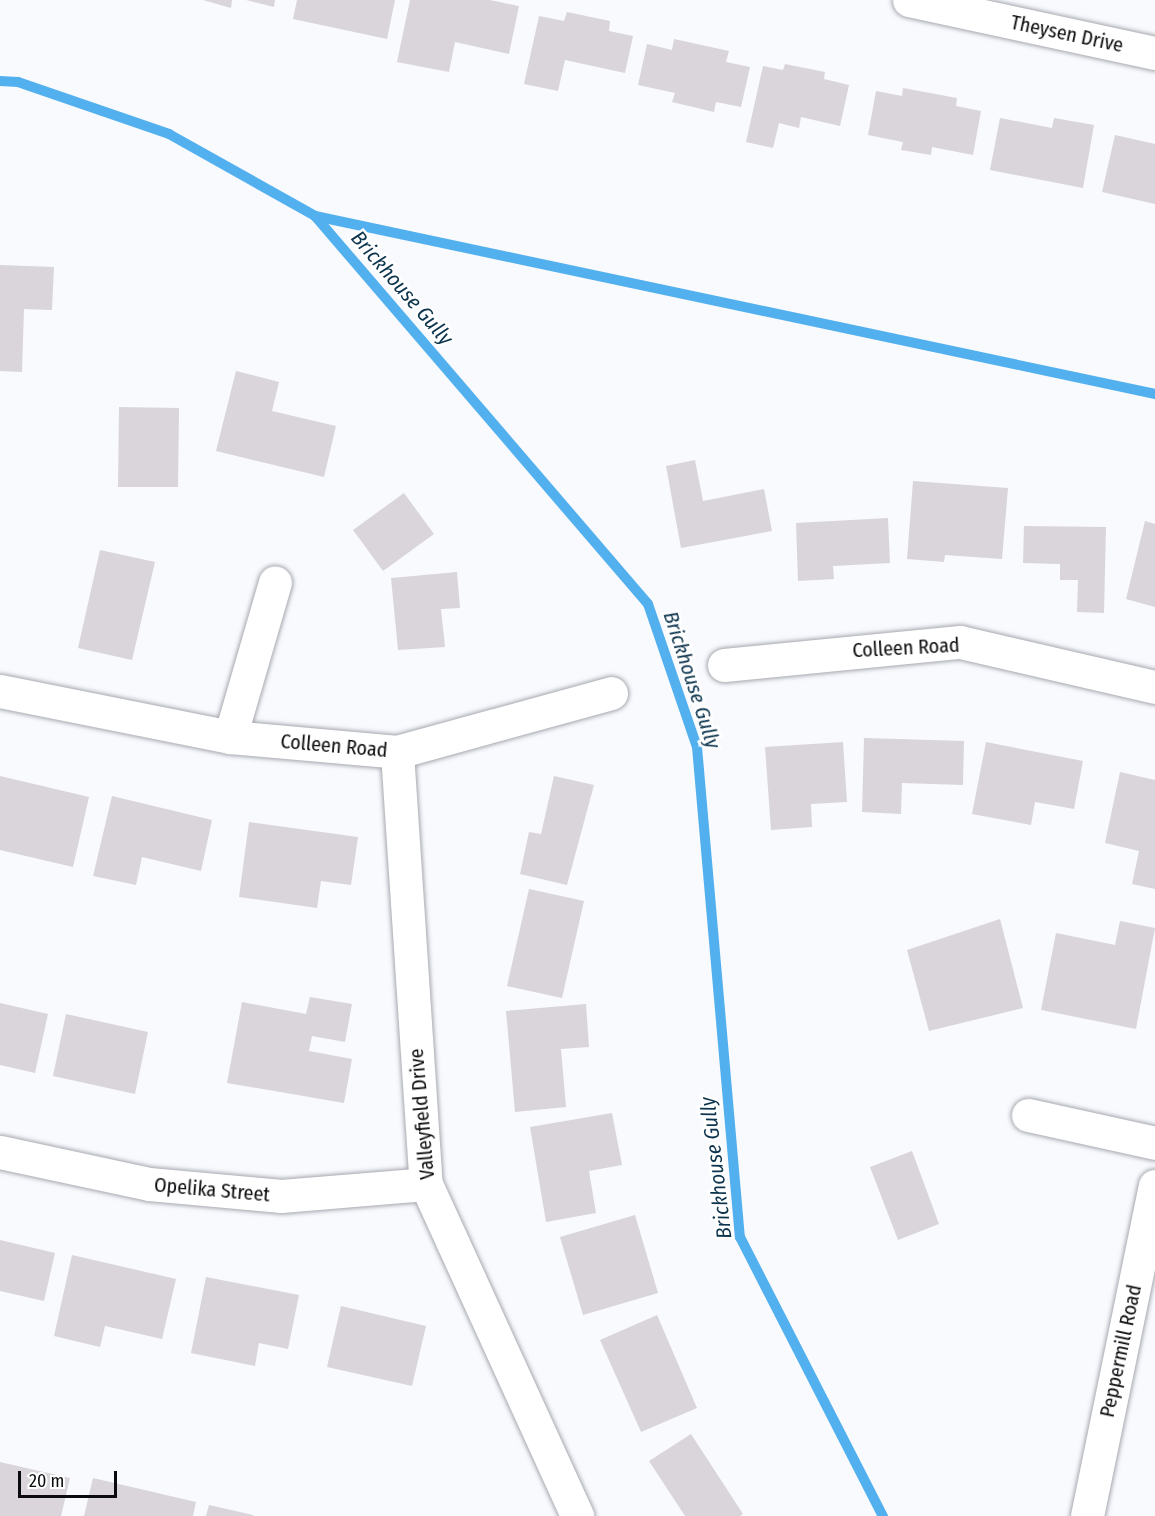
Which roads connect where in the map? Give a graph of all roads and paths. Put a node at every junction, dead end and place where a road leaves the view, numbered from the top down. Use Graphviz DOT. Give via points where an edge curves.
graph roads {
  1 [pos="909,0"];
  2 [pos="1155,53"];
  3 [pos="275,582"];
  4 [pos="724,665"];
  5 [pos="1155,687"];
  6 [pos="0,691"];
  7 [pos="611,693"];
  8 [pos="230,737"];
  9 [pos="397,752"];
  10 [pos="1028,1115"];
  11 [pos="1155,1143"];
  12 [pos="0,1152"];
  13 [pos="426,1184"];
  14 [pos="1155,1186"];
  15 [pos="577,1516"];
  16 [pos="1087,1516"];
  1 -- 2 [label="street, Theysen Drive"];
  3 -- 8 [label="street"];
  4 -- 5 [label="street, Colleen Road" via="960,642"];
  6 -- 8 [label="street, Colleen Road"];
  7 -- 9 [label="street, Colleen Road"];
  8 -- 9 [label="street, Colleen Road"];
  9 -- 13 [label="street, Valleyfield Drive"];
  10 -- 11 [label="street"];
  12 -- 13 [label="street, Opelika Street" via="149,1184 282,1196"];
  13 -- 15 [label="street, Valleyfield Drive"];
  14 -- 16 [label="street, Peppermill Road"];
}
